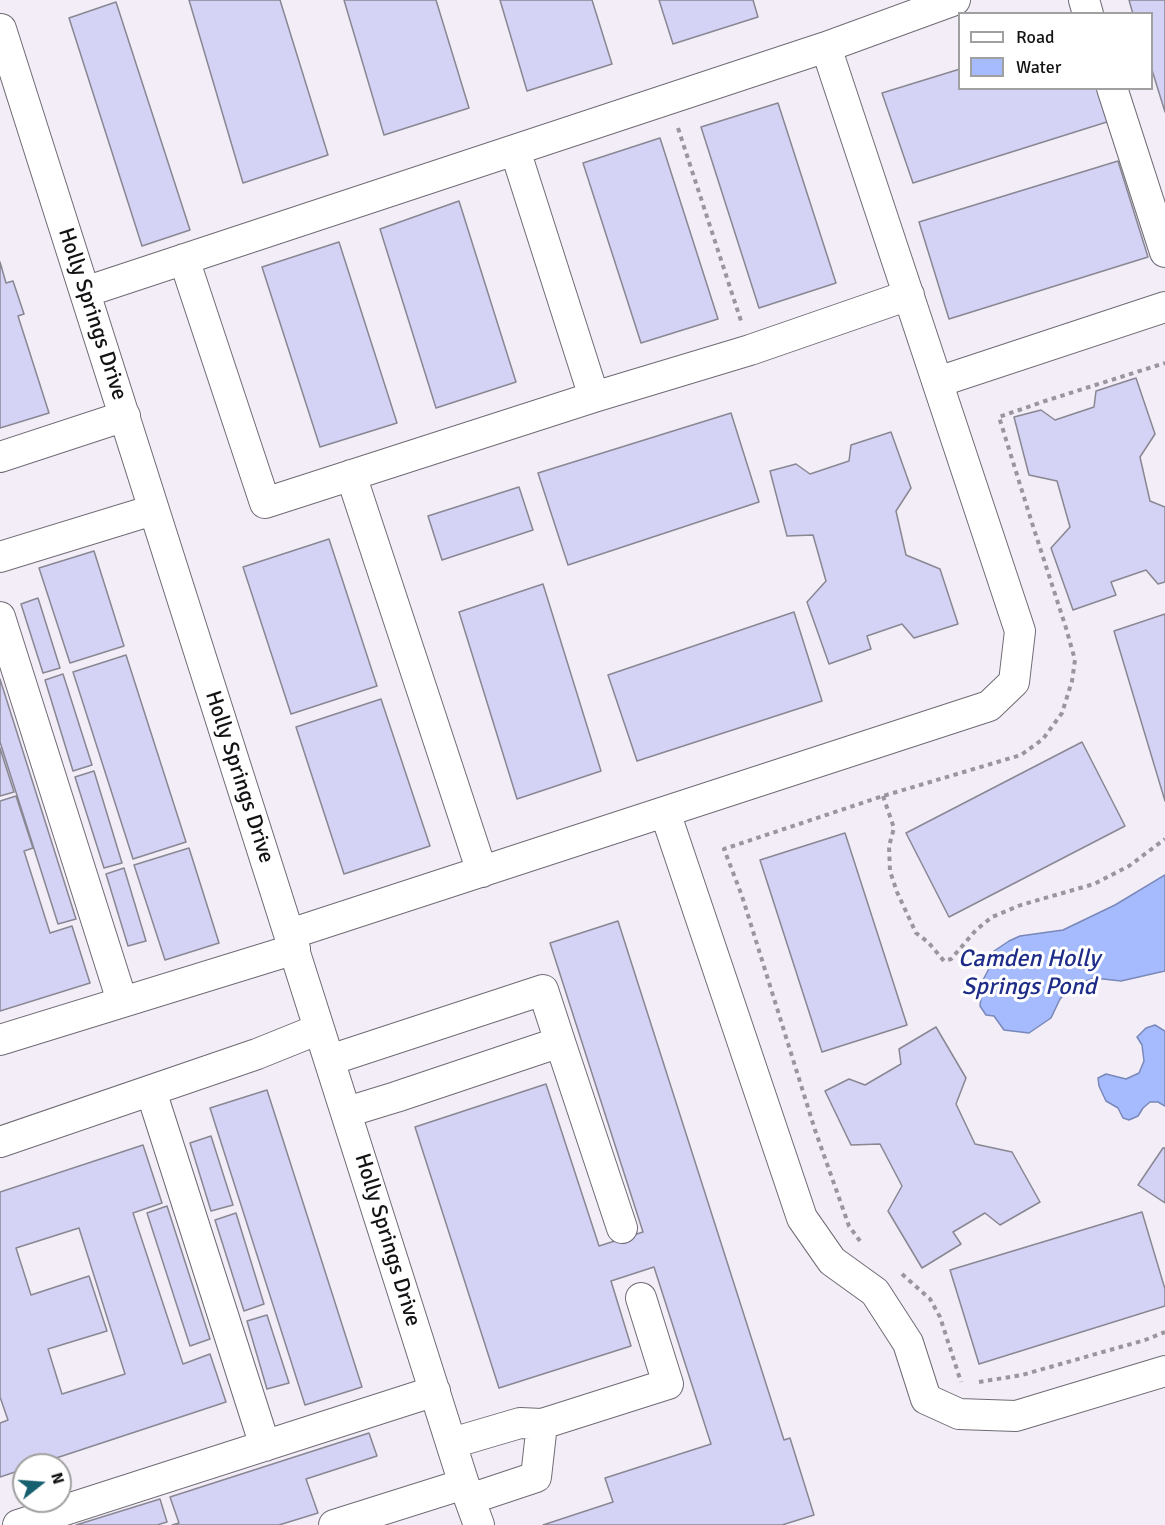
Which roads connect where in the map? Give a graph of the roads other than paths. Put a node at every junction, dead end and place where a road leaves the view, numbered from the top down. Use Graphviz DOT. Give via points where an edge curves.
graph roads {
  1 [pos="955,0"];
  2 [pos="1,29"];
  3 [pos="826,47"];
  4 [pos="6,69"];
  5 [pos="1113,90"];
  6 [pos="515,150"];
  7 [pos="1165,252"];
  8 [pos="184,259"];
  9 [pos="85,292"];
  10 [pos="909,295"];
  11 [pos="1165,307"];
  12 [pos="938,382"];
  13 [pos="594,397"];
  14 [pos="125,416"];
  15 [pos="0,457"];
  16 [pos="351,475"];
  17 [pos="153,510"];
  18 [pos="0,557"];
  19 [pos="0,617"];
  20 [pos="665,812"];
  21 [pos="482,872"];
  22 [pos="292,942"];
  23 [pos="122,1001"];
  24 [pos="319,1029"];
  25 [pos="0,1040"];
  26 [pos="560,1042"];
  27 [pos="330,1060"];
  28 [pos="151,1090"];
  29 [pos="347,1112"];
  30 [pos="0,1142"];
  31 [pos="622,1228"];
  32 [pos="641,1298"];
  33 [pos="1165,1371"];
  34 [pos="435,1391"];
  35 [pos="542,1424"];
  36 [pos="452,1443"];
  37 [pos="265,1446"];
  38 [pos="471,1502"];
  39 [pos="18,1525"];
  40 [pos="334,1525"];
  1 -- 3 [label="street"];
  2 -- 4 [label="street, Holly Springs Drive"];
  3 -- 6 [label="street"];
  3 -- 10 [label="street"];
  4 -- 9 [label="street, Holly Springs Drive"];
  5 -- 7 [label="street"];
  6 -- 8 [label="street"];
  6 -- 13 [label="street"];
  8 -- 9 [label="street"];
  8 -- 16 [label="street" via="265,503"];
  9 -- 14 [label="street, Holly Springs Drive"];
  10 -- 12 [label="street"];
  10 -- 13 [label="street" via="750,350"];
  11 -- 12 [label="street"];
  12 -- 20 [label="street" via="1020,631 1014,682 989,706"];
  13 -- 16 [label="street"];
  14 -- 15 [label="street"];
  14 -- 17 [label="street, Holly Springs Drive"];
  16 -- 21 [label="street"];
  17 -- 18 [label="street"];
  17 -- 22 [label="street, Holly Springs Drive"];
  19 -- 23 [label="street"];
  20 -- 21 [label="street"];
  20 -- 33 [label="street" via="802,1218 832,1261 875,1292 908,1343 926,1399 959,1414 1016,1416"];
  21 -- 22 [label="street" via="367,909"];
  22 -- 23 [label="street" via="232,968"];
  22 -- 24 [label="street, Holly Springs Drive"];
  23 -- 25 [label="street"];
  24 -- 27 [label="street, Holly Springs Drive"];
  24 -- 28 [label="street"];
  26 -- 27 [label="street" via="543,990"];
  26 -- 29 [label="street"];
  26 -- 31 [label="street"];
  27 -- 29 [label="street, Holly Springs Drive"];
  28 -- 30 [label="street"];
  28 -- 37 [label="street"];
  29 -- 34 [label="street, Holly Springs Drive"];
  32 -- 35 [label="street" via="668,1384"];
  34 -- 36 [label="street, Holly Springs Drive"];
  34 -- 37 [label="street"];
  35 -- 36 [label="street" via="520,1423"];
  35 -- 38 [label="street" via="536,1477"];
  36 -- 38 [label="street, Holly Springs Drive"];
  37 -- 39 [label="street"];
  38 -- 40 [label="street"];
}
